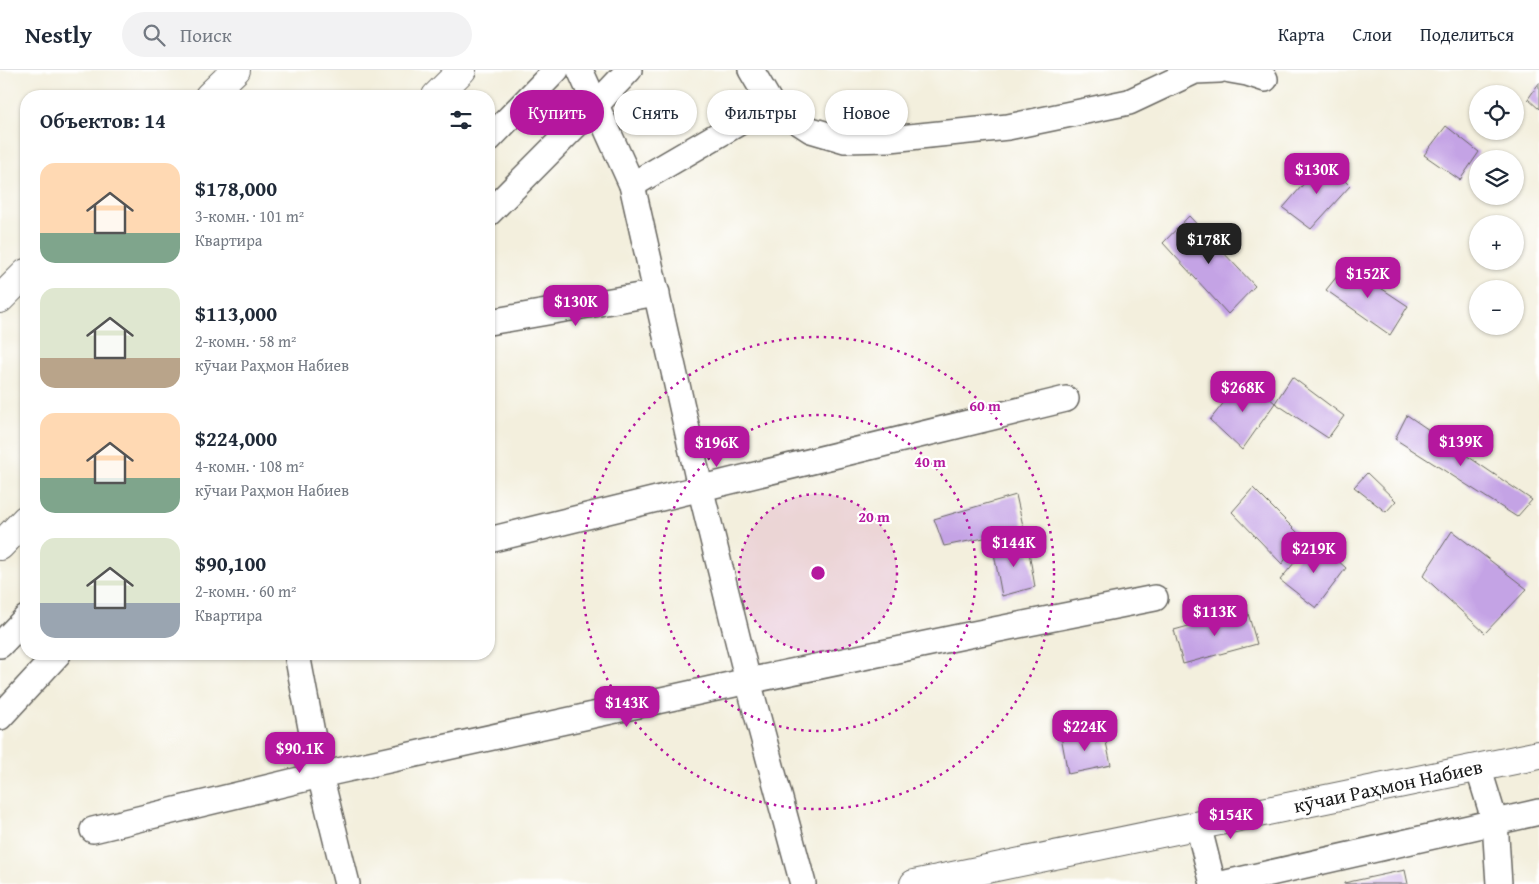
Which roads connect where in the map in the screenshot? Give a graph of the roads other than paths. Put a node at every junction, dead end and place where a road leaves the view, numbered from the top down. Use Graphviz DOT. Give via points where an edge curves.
graph roads {
  1 [pos="236,70"];
  2 [pos="462,70"];
  3 [pos="556,70"];
  4 [pos="580,70"];
  5 [pos="629,70"];
  6 [pos="751,70"];
  7 [pos="1219,70"];
  8 [pos="1230,70"];
  9 [pos="1265,78"];
  10 [pos="215,90"];
  11 [pos="442,90"];
  12 [pos="589,90"];
  13 [pos="763,90"];
  14 [pos="604,97"];
  15 [pos="604,123"];
  16 [pos="815,131"];
  17 [pos="495,133"];
  18 [pos="566,135"];
  19 [pos="718,135"];
  20 [pos="632,185"];
  21 [pos="495,207"];
  22 [pos="657,293"];
  23 [pos="495,321"];
  24 [pos="1066,399"];
  25 [pos="700,487"];
  26 [pos="20,525"];
  27 [pos="495,538"];
  28 [pos="0,546"];
  29 [pos="1155,598"];
  30 [pos="20,624"];
  31 [pos="0,645"];
  32 [pos="52,660"];
  33 [pos="298,660"];
  34 [pos="748,681"];
  35 [pos="0,716"];
  36 [pos="1539,755"];
  37 [pos="1478,767"];
  38 [pos="320,775"];
  39 [pos="1539,812"];
  40 [pos="1495,822"];
  41 [pos="1198,825"];
  42 [pos="94,830"];
  43 [pos="923,883"];
  44 [pos="347,884"];
  45 [pos="803,884"];
  46 [pos="1213,884"];
  47 [pos="1222,884"];
  48 [pos="1499,884"];
  1 -- 10 [label="main road"];
  2 -- 11 [label="main road"];
  3 -- 17 [label="street"];
  4 -- 12 [label="street"];
  5 -- 14 [label="street"];
  6 -- 13 [label="street"];
  7 -- 16 [label="street" via="1195,71 1129,102 1017,126 890,139 845,140"];
  8 -- 9 [label="street"];
  15 -- 20 [label="street"];
  18 -- 21 [label="street"];
  19 -- 20 [label="street"];
  20 -- 22 [label="street"];
  22 -- 23 [label="street"];
  22 -- 25 [label="street"];
  24 -- 25 [label="street"];
  25 -- 27 [label="street"];
  25 -- 34 [label="street"];
  26 -- 28 [label="main road"];
  29 -- 34 [label="street"];
  30 -- 31 [label="street"];
  32 -- 35 [label="street"];
  33 -- 38 [label="street"];
  34 -- 38 [label="street"];
  34 -- 45 [label="street"];
  36 -- 37 [label="main road, кӯчаи Раҳмон Набиев"];
  37 -- 40 [label="street"];
  37 -- 41 [label="main road, кӯчаи Раҳмон Набиев"];
  38 -- 42 [label="street"];
  38 -- 44 [label="street"];
  39 -- 40 [label="street"];
  40 -- 47 [label="street"];
  40 -- 48 [label="street"];
  41 -- 43 [label="main road, кӯчаи Раҳмон Набиев"];
  41 -- 46 [label="street"];
}
